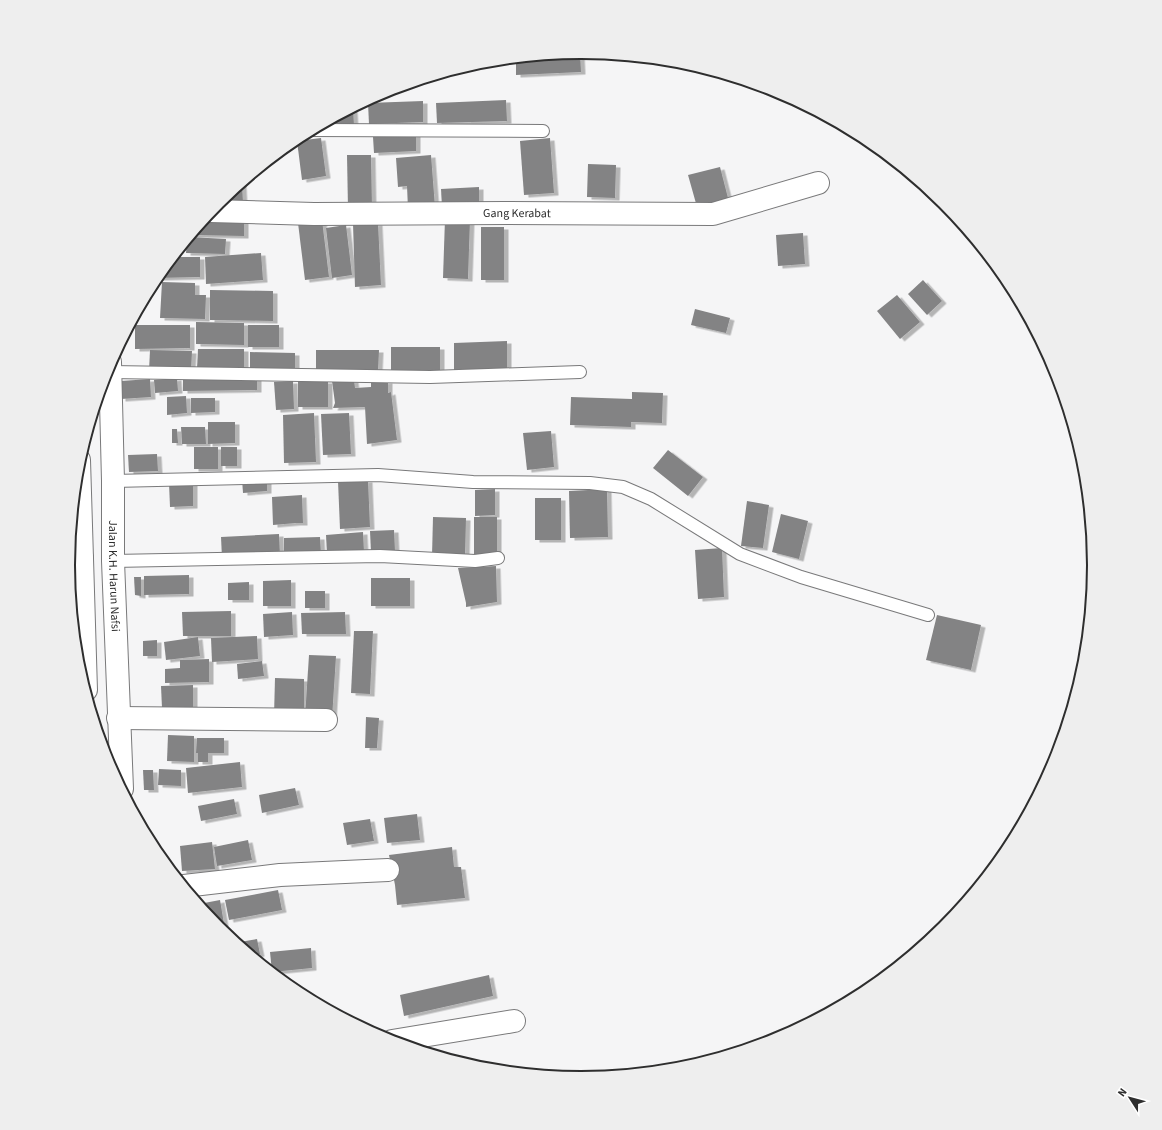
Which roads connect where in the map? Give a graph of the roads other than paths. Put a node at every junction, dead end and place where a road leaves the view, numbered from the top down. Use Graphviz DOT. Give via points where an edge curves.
graph roads {
  1 [pos="323,130"];
  2 [pos="543,131"];
  3 [pos="818,183"];
  4 [pos="219,211"];
  5 [pos="116,367"];
  6 [pos="580,372"];
  7 [pos="110,380"];
  8 [pos="113,480"];
  9 [pos="77,522"];
  10 [pos="75,552"];
  11 [pos="498,558"];
  12 [pos="113,560"];
  13 [pos="75,561"];
  14 [pos="928,616"];
  15 [pos="81,643"];
  16 [pos="118,718"];
  17 [pos="326,720"];
  18 [pos="120,772"];
  19 [pos="388,870"];
  20 [pos="190,885"];
  21 [pos="514,1021"];
  22 [pos="405,1039"];
  1 -- 2 [label="lane"];
  3 -- 4 [label="street, Gang Kerabat" via="714,214 314,214"];
  5 -- 6 [label="lane" via="430,377"];
  7 -- 8 [label="street, Jalan K.H. Harun Nafsi"];
  8 -- 12 [label="street, Jalan K.H. Harun Nafsi"];
  8 -- 14 [label="lane" via="378,475 473,482 590,483 623,487 651,499 740,554 801,577"];
  9 -- 10 [label="street"];
  11 -- 12 [label="lane" via="475,561 380,556"];
  12 -- 16 [label="street, Jalan K.H. Harun Nafsi"];
  13 -- 15 [label="street"];
  16 -- 17 [label="street"];
  16 -- 18 [label="street, Jalan K.H. Harun Nafsi"];
  19 -- 20 [label="street" via="280,875"];
  21 -- 22 [label="street"];
}
